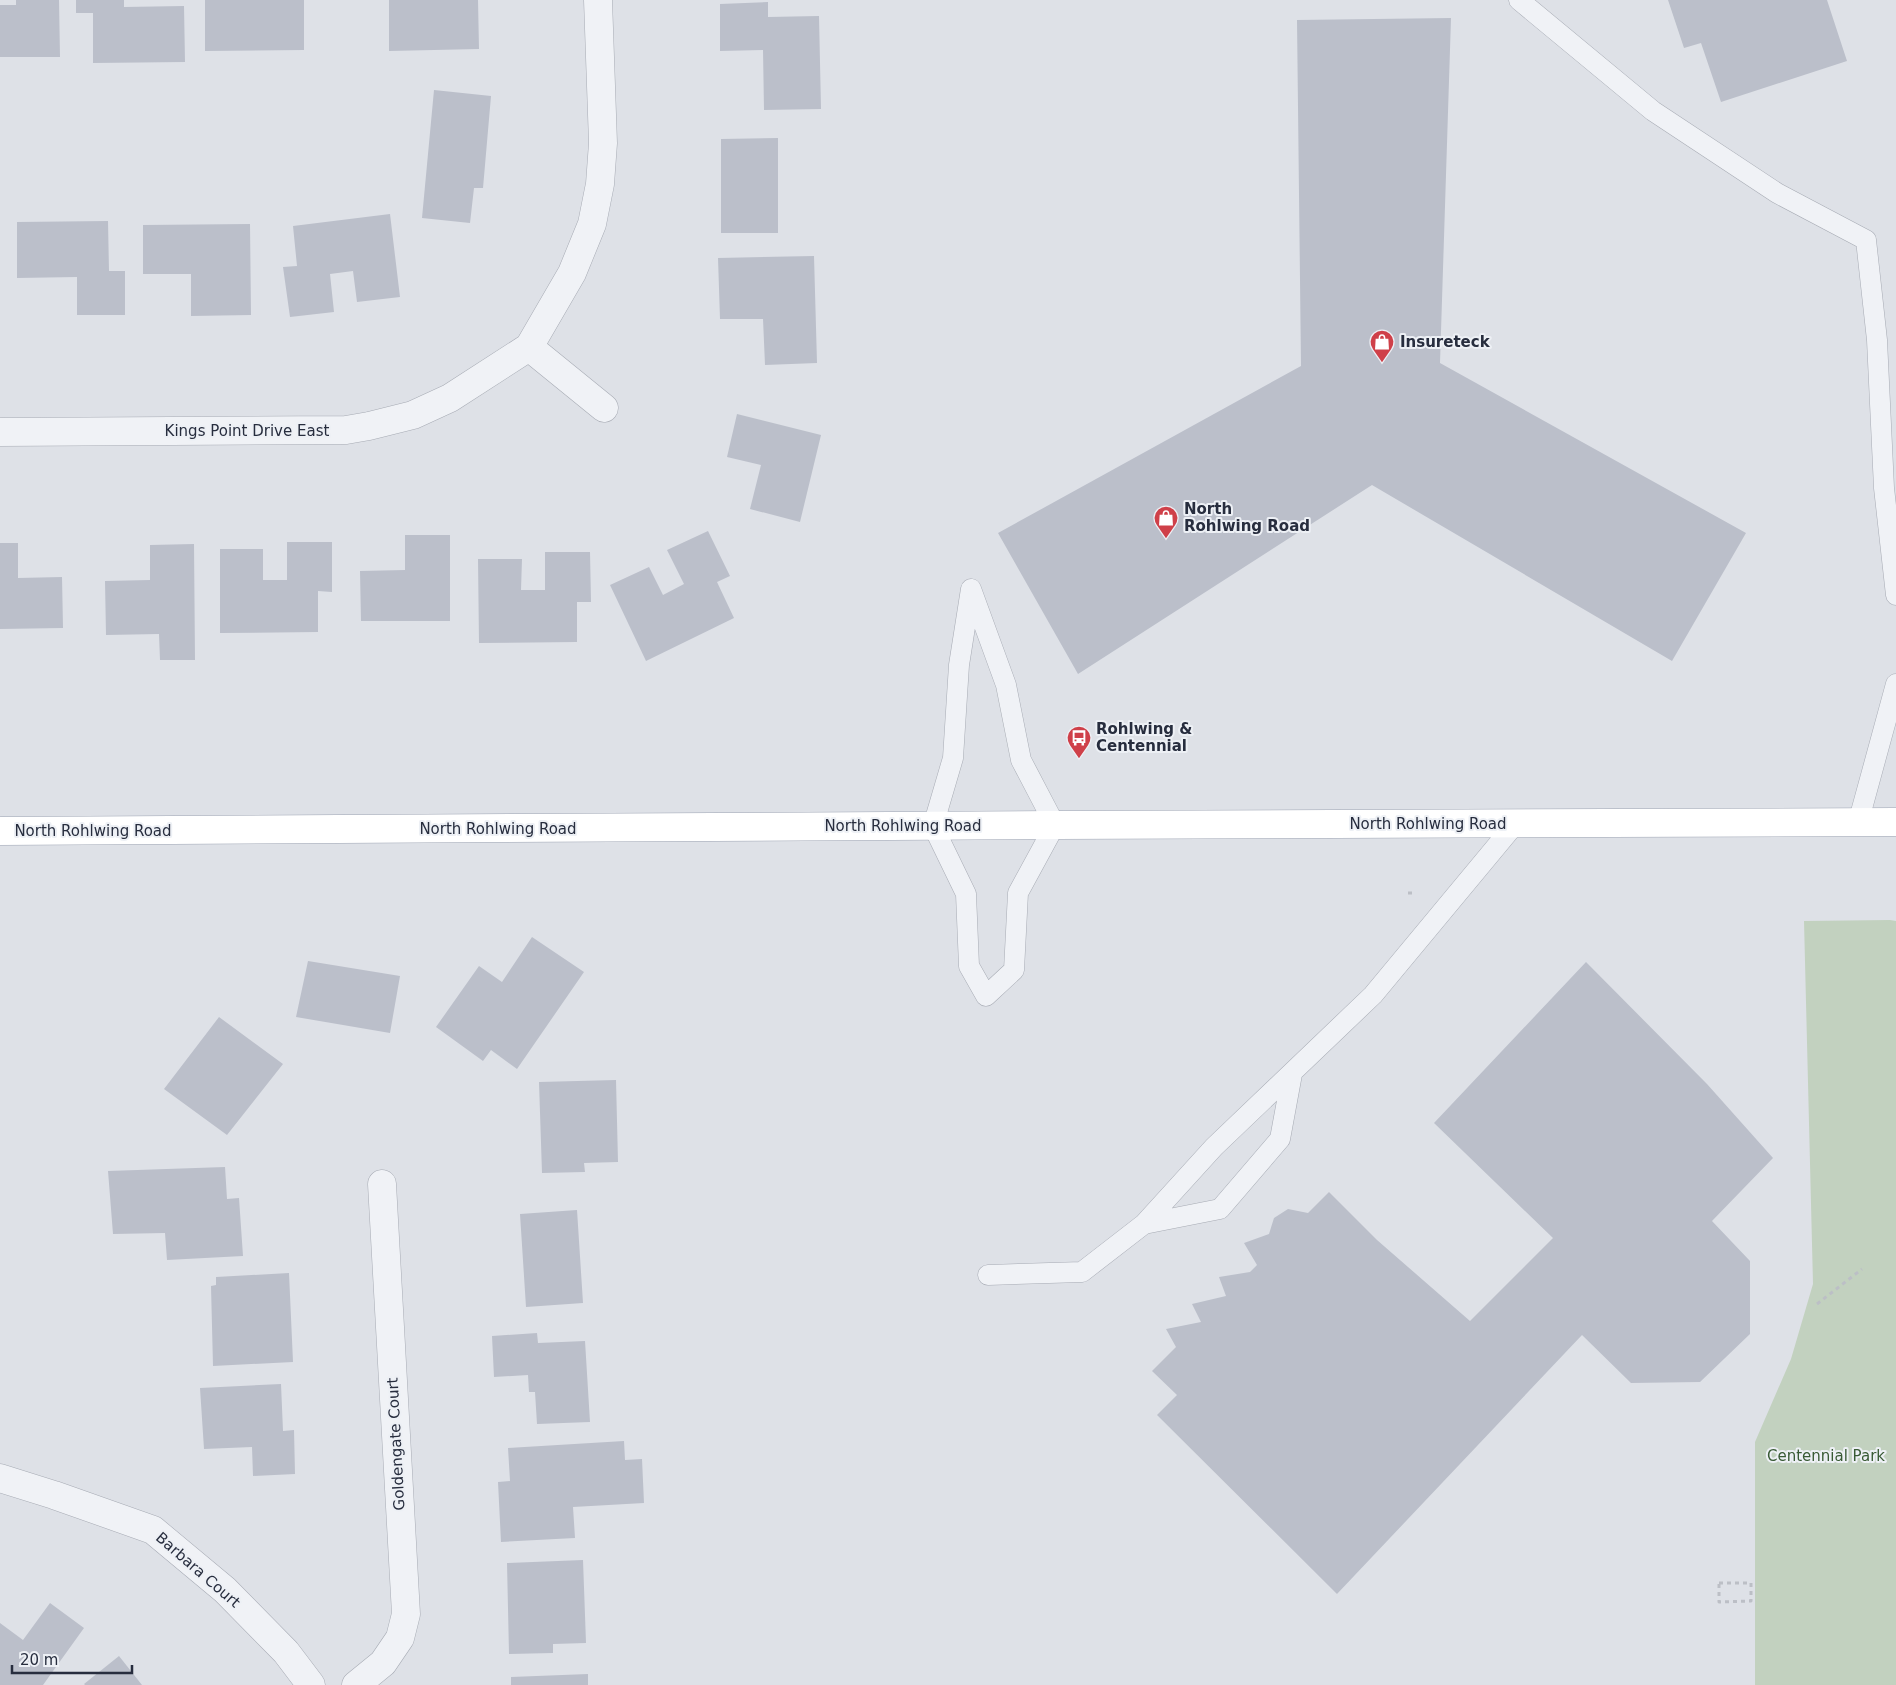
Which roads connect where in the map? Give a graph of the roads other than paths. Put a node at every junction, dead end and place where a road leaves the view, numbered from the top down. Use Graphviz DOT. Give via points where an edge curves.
graph roads {
  1 [pos="598,0"];
  2 [pos="1519,0"];
  3 [pos="529,347"];
  4 [pos="604,408"];
  5 [pos="0,432"];
  6 [pos="1896,595"];
  7 [pos="1896,684"];
  8 [pos="1858,822"];
  9 [pos="1896,822"];
  10 [pos="1515,824"];
  11 [pos="1055,825"];
  12 [pos="933,826"];
  13 [pos="0,831"];
  14 [pos="1292,1074"];
  15 [pos="382,1184"];
  16 [pos="1144,1224"];
  17 [pos="988,1275"];
  18 [pos="0,1478"];
  19 [pos="310,1685"];
  20 [pos="356,1685"];
  1 -- 3 [label="street" via="603,143 600,184 592,224 572,273"];
  2 -- 6 [label="lane" via="1653,111 1777,193 1866,240 1877,340 1884,488"];
  3 -- 4 [label="street"];
  3 -- 5 [label="street, Kings Point Drive East" via="450,398 413,415 346,430"];
  7 -- 8 [label="lane"];
  8 -- 9 [label="main road, North Rohlwing Road"];
  8 -- 10 [label="main road, North Rohlwing Road"];
  10 -- 11 [label="main road, North Rohlwing Road"];
  10 -- 14 [label="lane" via="1373,995"];
  11 -- 12 [label="main road, North Rohlwing Road"];
  11 -- 12 [label="lane" via="1018,893 1014,970 986,996 969,966 966,894"];
  11 -- 12 [label="lane" via="1021,760 1006,685 971,589 959,665 953,758"];
  12 -- 13 [label="main road, North Rohlwing Road"];
  14 -- 16 [label="lane" via="1214,1147"];
  14 -- 16 [label="lane" via="1280,1139 1220,1209"];
  15 -- 20 [label="street, Goldengate Court" via="406,1614 400,1638 383,1663"];
  16 -- 17 [label="lane" via="1082,1272"];
  18 -- 19 [label="street, Barbara Court" via="153,1530 225,1590 286,1652"];
}
